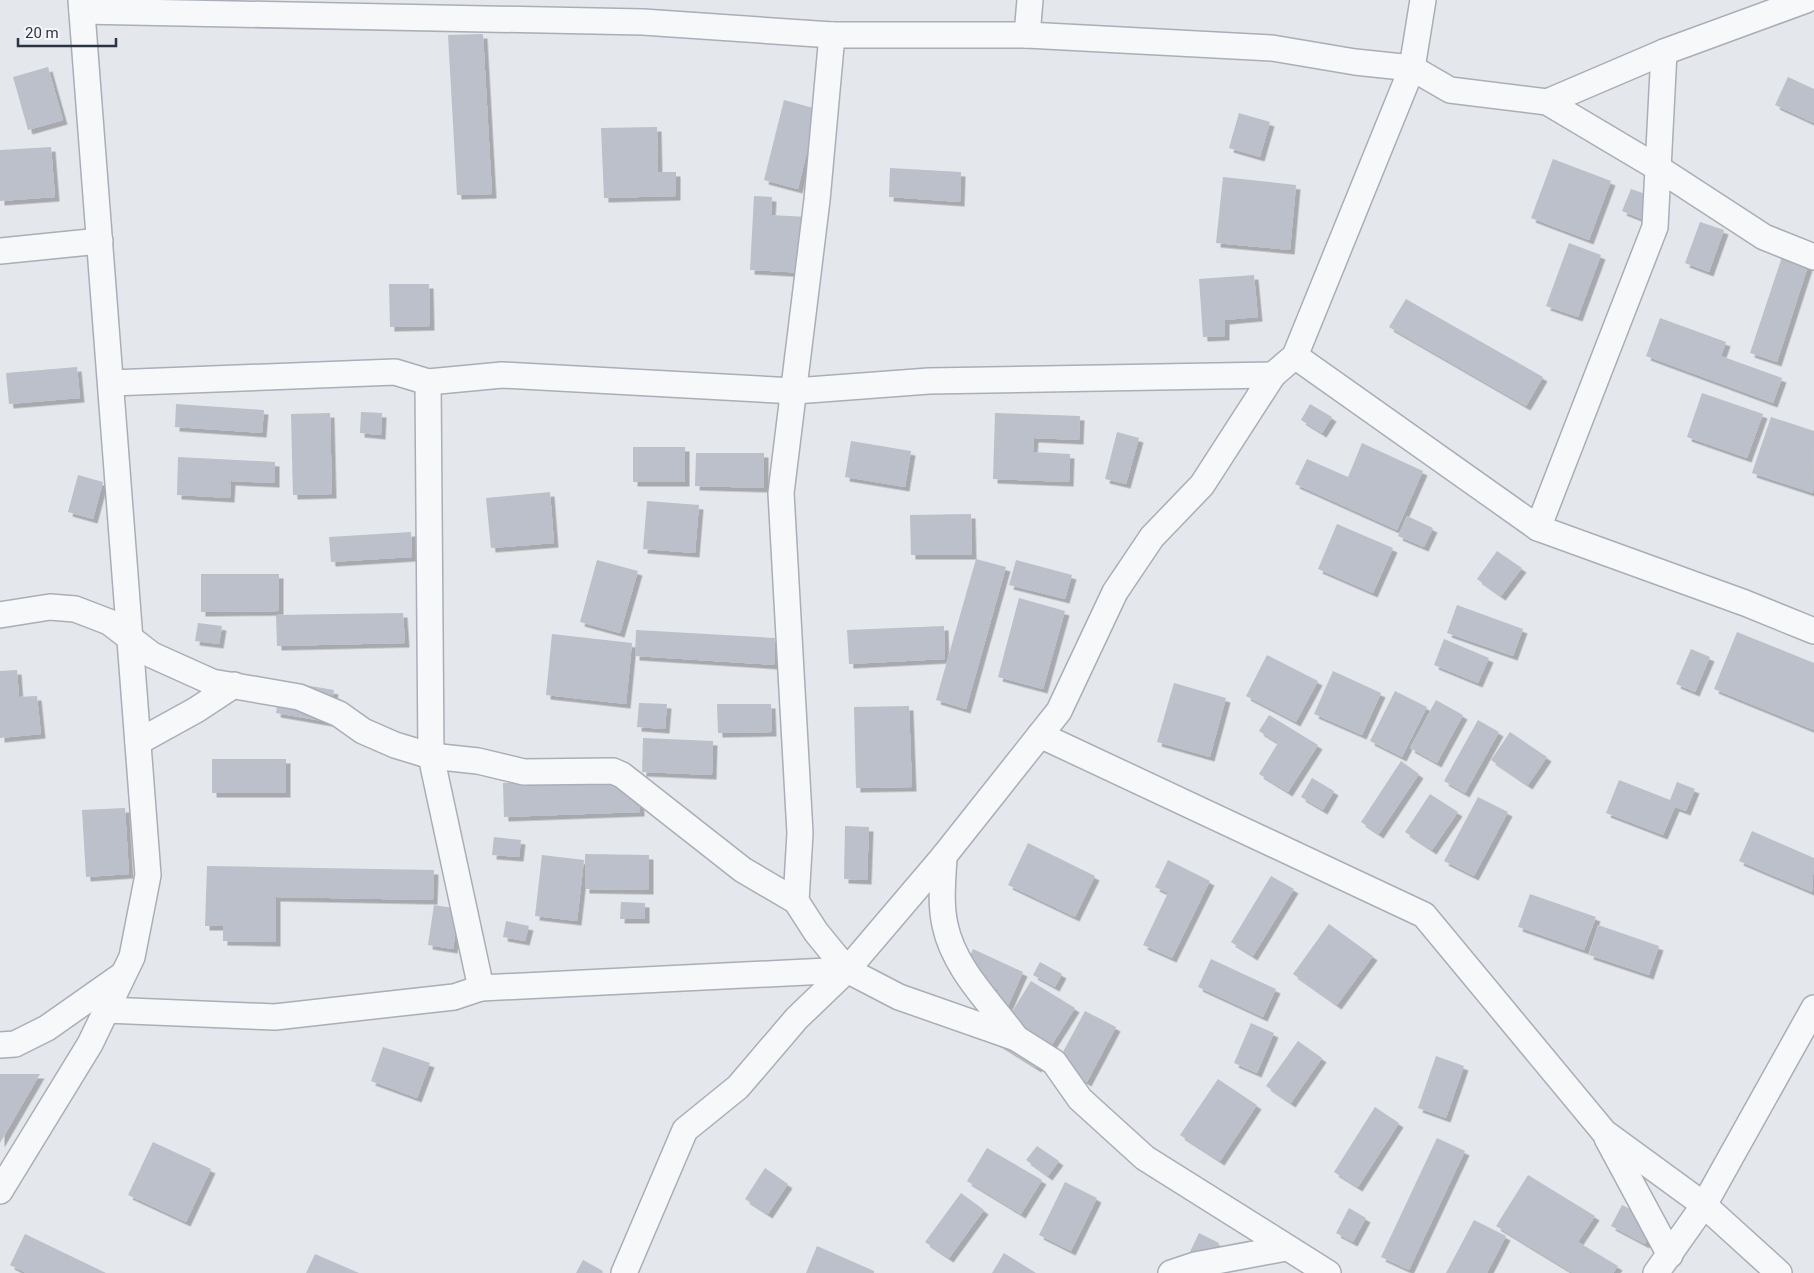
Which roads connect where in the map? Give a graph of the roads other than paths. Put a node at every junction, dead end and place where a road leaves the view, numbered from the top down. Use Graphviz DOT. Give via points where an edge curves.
graph roads {
  1 [pos="1030,0"];
  2 [pos="1423,0"];
  3 [pos="1806,0"];
  4 [pos="82,6"];
  5 [pos="643,11"];
  6 [pos="832,35"];
  7 [pos="1027,35"];
  8 [pos="1664,52"];
  9 [pos="1412,68"];
  10 [pos="1547,102"];
  11 [pos="1658,168"];
  12 [pos="100,241"];
  13 [pos="0,251"];
  14 [pos="1814,257"];
  15 [pos="1295,356"];
  16 [pos="1274,374"];
  17 [pos="428,382"];
  18 [pos="111,383"];
  19 [pos="795,390"];
  20 [pos="1538,528"];
  21 [pos="0,615"];
  22 [pos="1814,631"];
  23 [pos="130,638"];
  24 [pos="234,685"];
  25 [pos="1040,735"];
  26 [pos="138,742"];
  27 [pos="431,756"];
  28 [pos="944,856"];
  29 [pos="796,901"];
  30 [pos="847,970"];
  31 [pos="123,975"];
  32 [pos="481,988"];
  33 [pos="1814,1008"];
  34 [pos="106,1010"];
  35 [pos="1016,1038"];
  36 [pos="0,1045"];
  37 [pos="1604,1132"];
  38 [pos="0,1191"];
  39 [pos="1704,1205"];
  40 [pos="1286,1248"];
  41 [pos="1663,1264"];
  42 [pos="624,1273"];
  43 [pos="1171,1273"];
  44 [pos="1328,1273"];
  45 [pos="1779,1273"];
  1 -- 7 [label="street"];
  2 -- 9 [label="street"];
  3 -- 8 [label="street"];
  4 -- 5 [label="street"];
  4 -- 12 [label="street"];
  5 -- 6 [label="street"];
  6 -- 7 [label="street"];
  6 -- 19 [label="street" via="818,200"];
  7 -- 9 [label="street" via="1272,48"];
  8 -- 10 [label="street"];
  8 -- 11 [label="street"];
  9 -- 10 [label="street" via="1450,90"];
  9 -- 15 [label="street"];
  10 -- 11 [label="street"];
  11 -- 14 [label="street" via="1764,238"];
  11 -- 20 [label="street" via="1655,227"];
  12 -- 13 [label="street"];
  12 -- 18 [label="street"];
  15 -- 16 [label="street"];
  15 -- 20 [label="street"];
  16 -- 19 [label="street" via="929,381"];
  16 -- 25 [label="street" via="1202,485 1152,537 1115,592 1059,711"];
  17 -- 18 [label="street" via="395,372"];
  17 -- 19 [label="street" via="502,375"];
  17 -- 27 [label="street"];
  18 -- 23 [label="street"];
  19 -- 29 [label="street" via="781,494 800,833"];
  20 -- 22 [label="street"];
  21 -- 23 [label="street" via="50,607 74,609 109,622"];
  23 -- 24 [label="street" via="152,655 212,682"];
  23 -- 26 [label="street"];
  24 -- 26 [label="street"];
  24 -- 27 [label="street" via="299,697 339,714 395,745"];
  25 -- 28 [label="street"];
  25 -- 37 [label="street" via="1424,915"];
  26 -- 31 [label="street" via="148,875 132,957"];
  27 -- 29 [label="street" via="478,761 524,772 613,771 743,870"];
  27 -- 32 [label="street"];
  28 -- 30 [label="street"];
  28 -- 35 [label="street" via="945,925 960,965"];
  29 -- 30 [label="street"];
  30 -- 32 [label="street"];
  30 -- 35 [label="street" via="899,997"];
  30 -- 42 [label="street" via="797,1018 738,1087 685,1130"];
  31 -- 34 [label="street"];
  31 -- 36 [label="street" via="47,1028 15,1044"];
  32 -- 34 [label="street" via="454,997 276,1016"];
  33 -- 39 [label="street"];
  34 -- 38 [label="street" via="90,1044"];
  35 -- 40 [label="street" via="1054,1062 1080,1099 1145,1158"];
  37 -- 39 [label="street"];
  37 -- 41 [label="street"];
  39 -- 41 [label="street"];
  39 -- 45 [label="street"];
  40 -- 43 [label="street" via="1195,1265"];
  40 -- 44 [label="street"];
}
